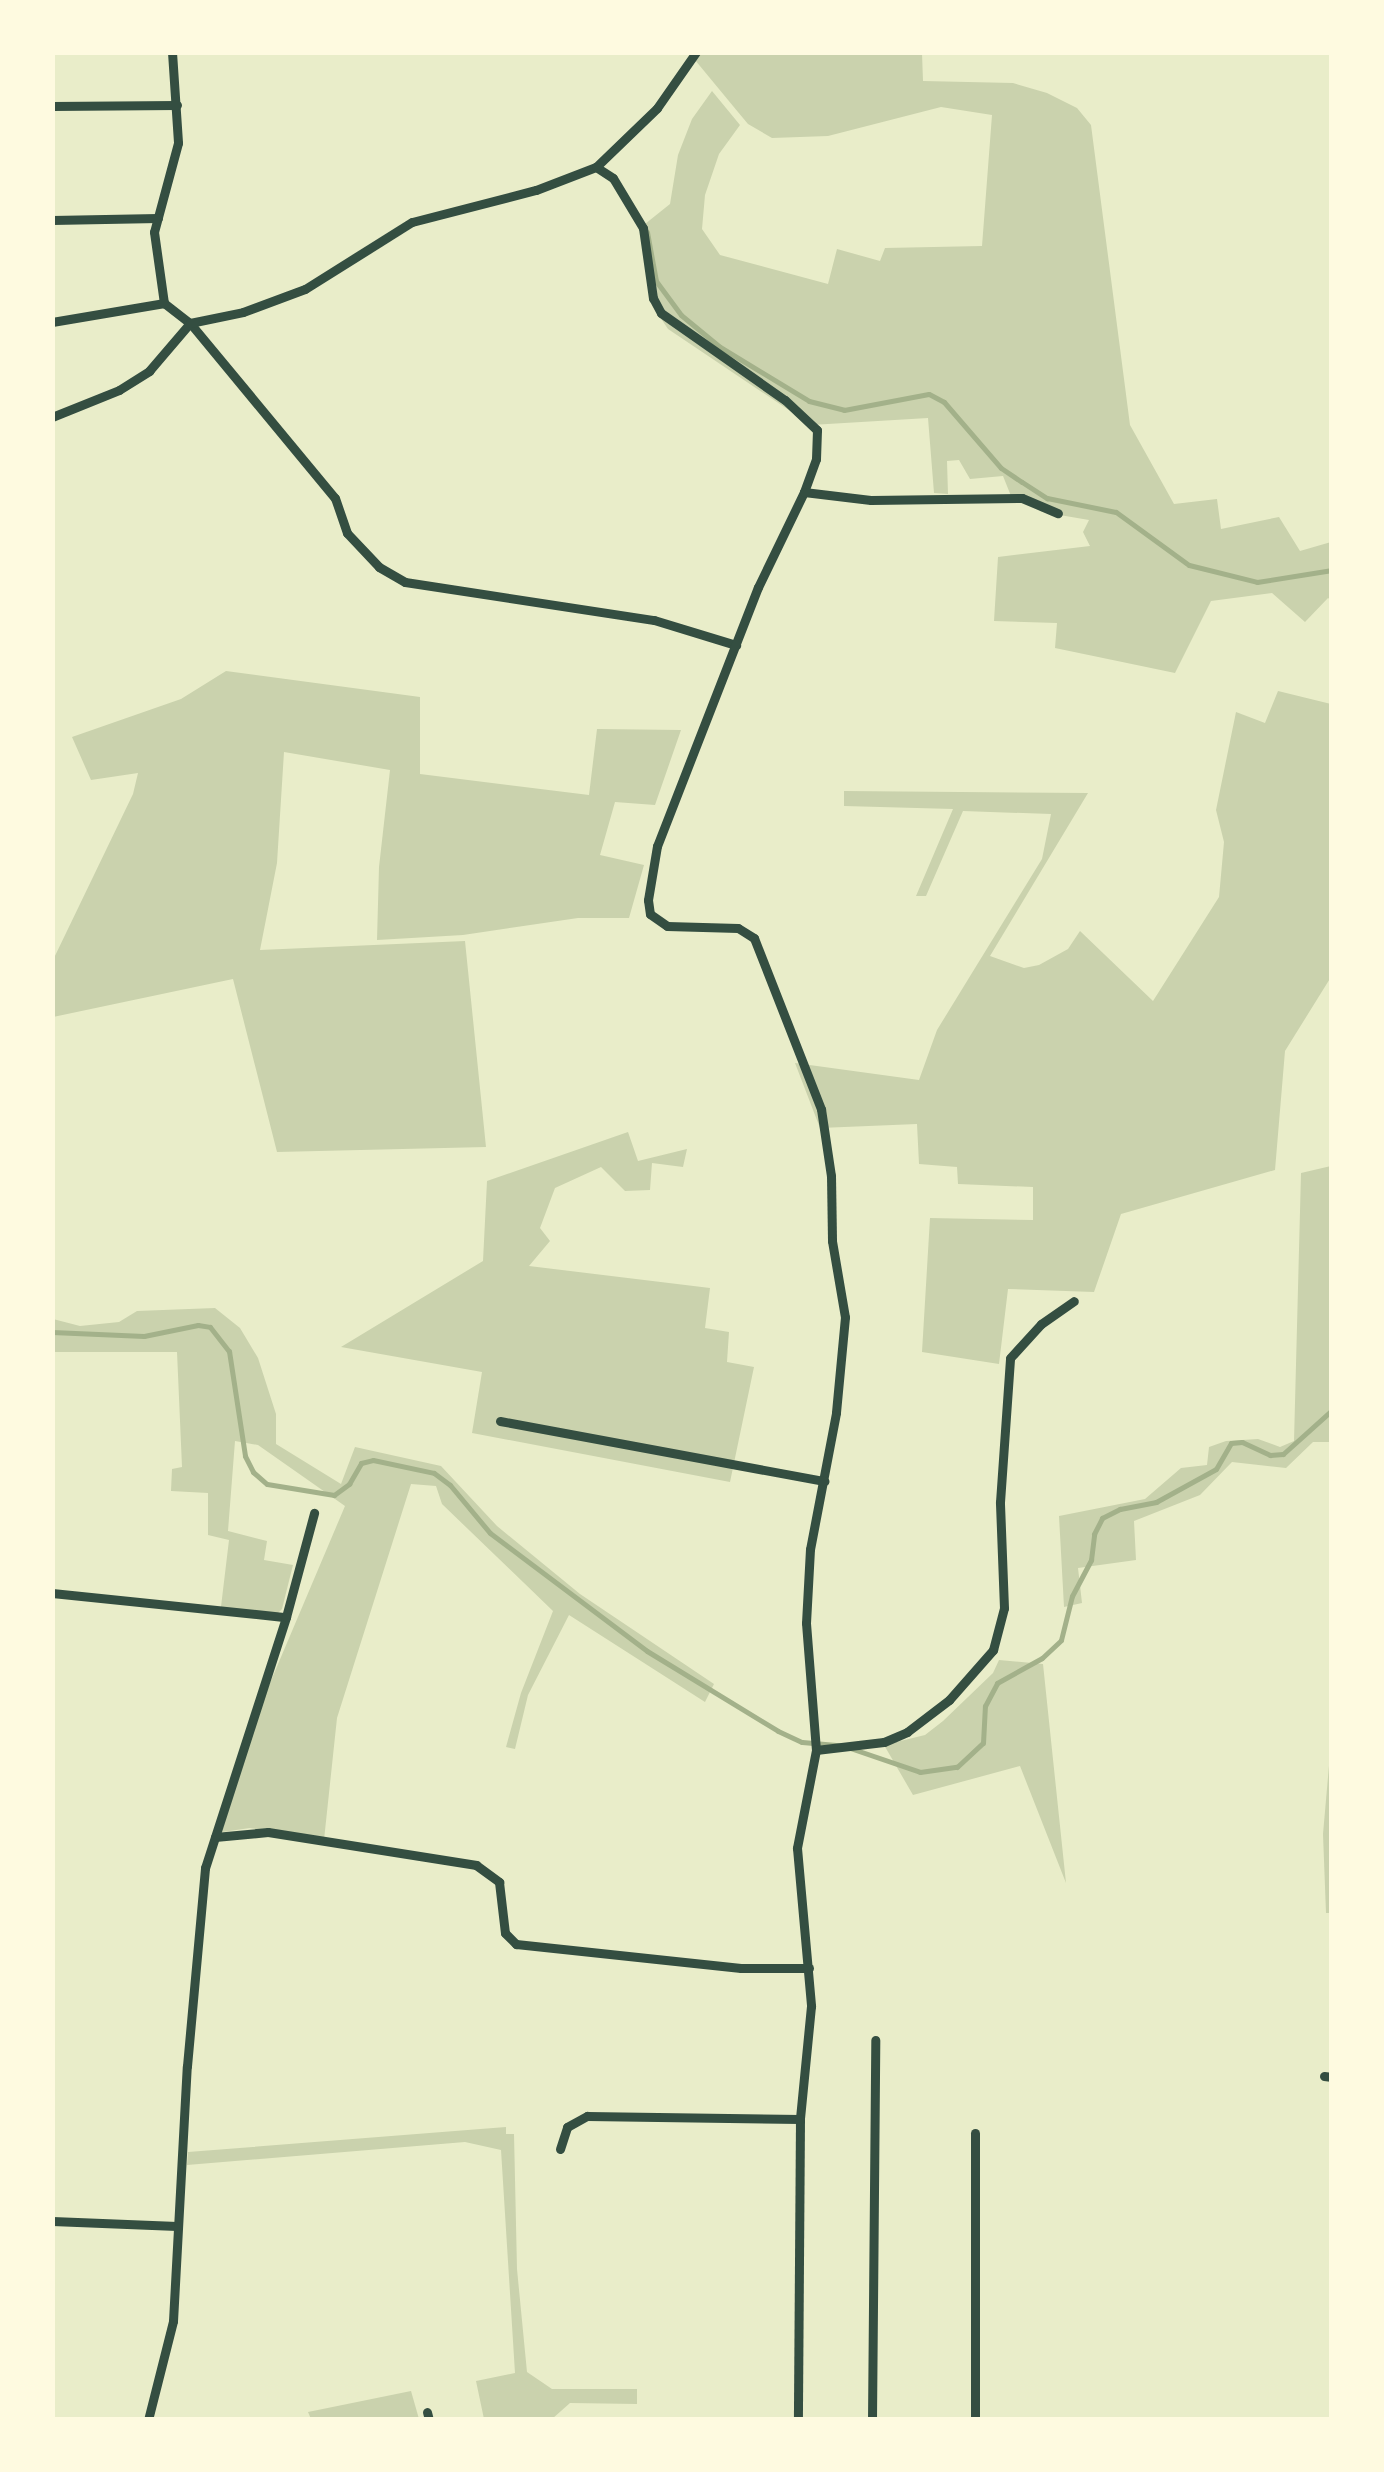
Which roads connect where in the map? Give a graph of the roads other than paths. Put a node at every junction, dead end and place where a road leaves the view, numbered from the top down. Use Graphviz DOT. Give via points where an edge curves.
graph roads {
  1 [pos="172,52"];
  2 [pos="695,53"];
  3 [pos="177,105"];
  4 [pos="52,106"];
  5 [pos="596,166"];
  6 [pos="158,218"];
  7 [pos="52,220"];
  8 [pos="164,303"];
  9 [pos="52,322"];
  10 [pos="190,323"];
  11 [pos="52,417"];
  12 [pos="804,492"];
  13 [pos="1058,512"];
  14 [pos="736,644"];
  15 [pos="1074,1302"];
  16 [pos="500,1422"];
  17 [pos="825,1482"];
  18 [pos="314,1513"];
  19 [pos="52,1593"];
  20 [pos="286,1618"];
  21 [pos="816,1750"];
  22 [pos="214,1836"];
  23 [pos="809,1968"];
  24 [pos="875,2040"];
  25 [pos="800,2119"];
  26 [pos="975,2133"];
  27 [pos="560,2149"];
  28 [pos="52,2221"];
  29 [pos="176,2226"];
  30 [pos="148,2420"];
  31 [pos="798,2420"];
  32 [pos="872,2420"];
  33 [pos="975,2420"];
  1 -- 3 [label="street"];
  2 -- 5 [label="street" via="657,108"];
  3 -- 4 [label="street"];
  3 -- 6 [label="street" via="178,143"];
  5 -- 10 [label="street" via="536,190 412,222 305,290"];
  5 -- 12 [label="street" via="613,178 642,228 661,314 817,430"];
  6 -- 7 [label="street"];
  6 -- 8 [label="street" via="156,262"];
  8 -- 9 [label="street"];
  8 -- 10 [label="street"];
  10 -- 11 [label="street" via="149,371"];
  10 -- 14 [label="street" via="334,498 347,533 391,575 654,620"];
  12 -- 13 [label="street" via="871,500 1022,498"];
  12 -- 14 [label="street"];
  14 -- 17 [label="street" via="656,846 648,908 666,926 749,931 821,1109 845,1317"];
  15 -- 21 [label="street" via="1010,1358 1000,1502 1004,1608 993,1650 949,1700 907,1732 884,1742"];
  16 -- 17 [label="street"];
  17 -- 21 [label="street" via="810,1549 806,1623"];
  18 -- 20 [label="street"];
  19 -- 20 [label="street"];
  20 -- 22 [label="street"];
  21 -- 23 [label="street" via="798,1848"];
  22 -- 23 [label="street" via="268,1832 476,1866 499,1882 504,1932 519,1945 742,1968"];
  22 -- 29 [label="street" via="205,1868"];
  23 -- 25 [label="street"];
  24 -- 32 [label="street"];
  25 -- 27 [label="street" via="588,2116 567,2127"];
  25 -- 31 [label="street"];
  26 -- 33 [label="street"];
  28 -- 29 [label="street"];
  29 -- 30 [label="street" via="173,2321"];
}
